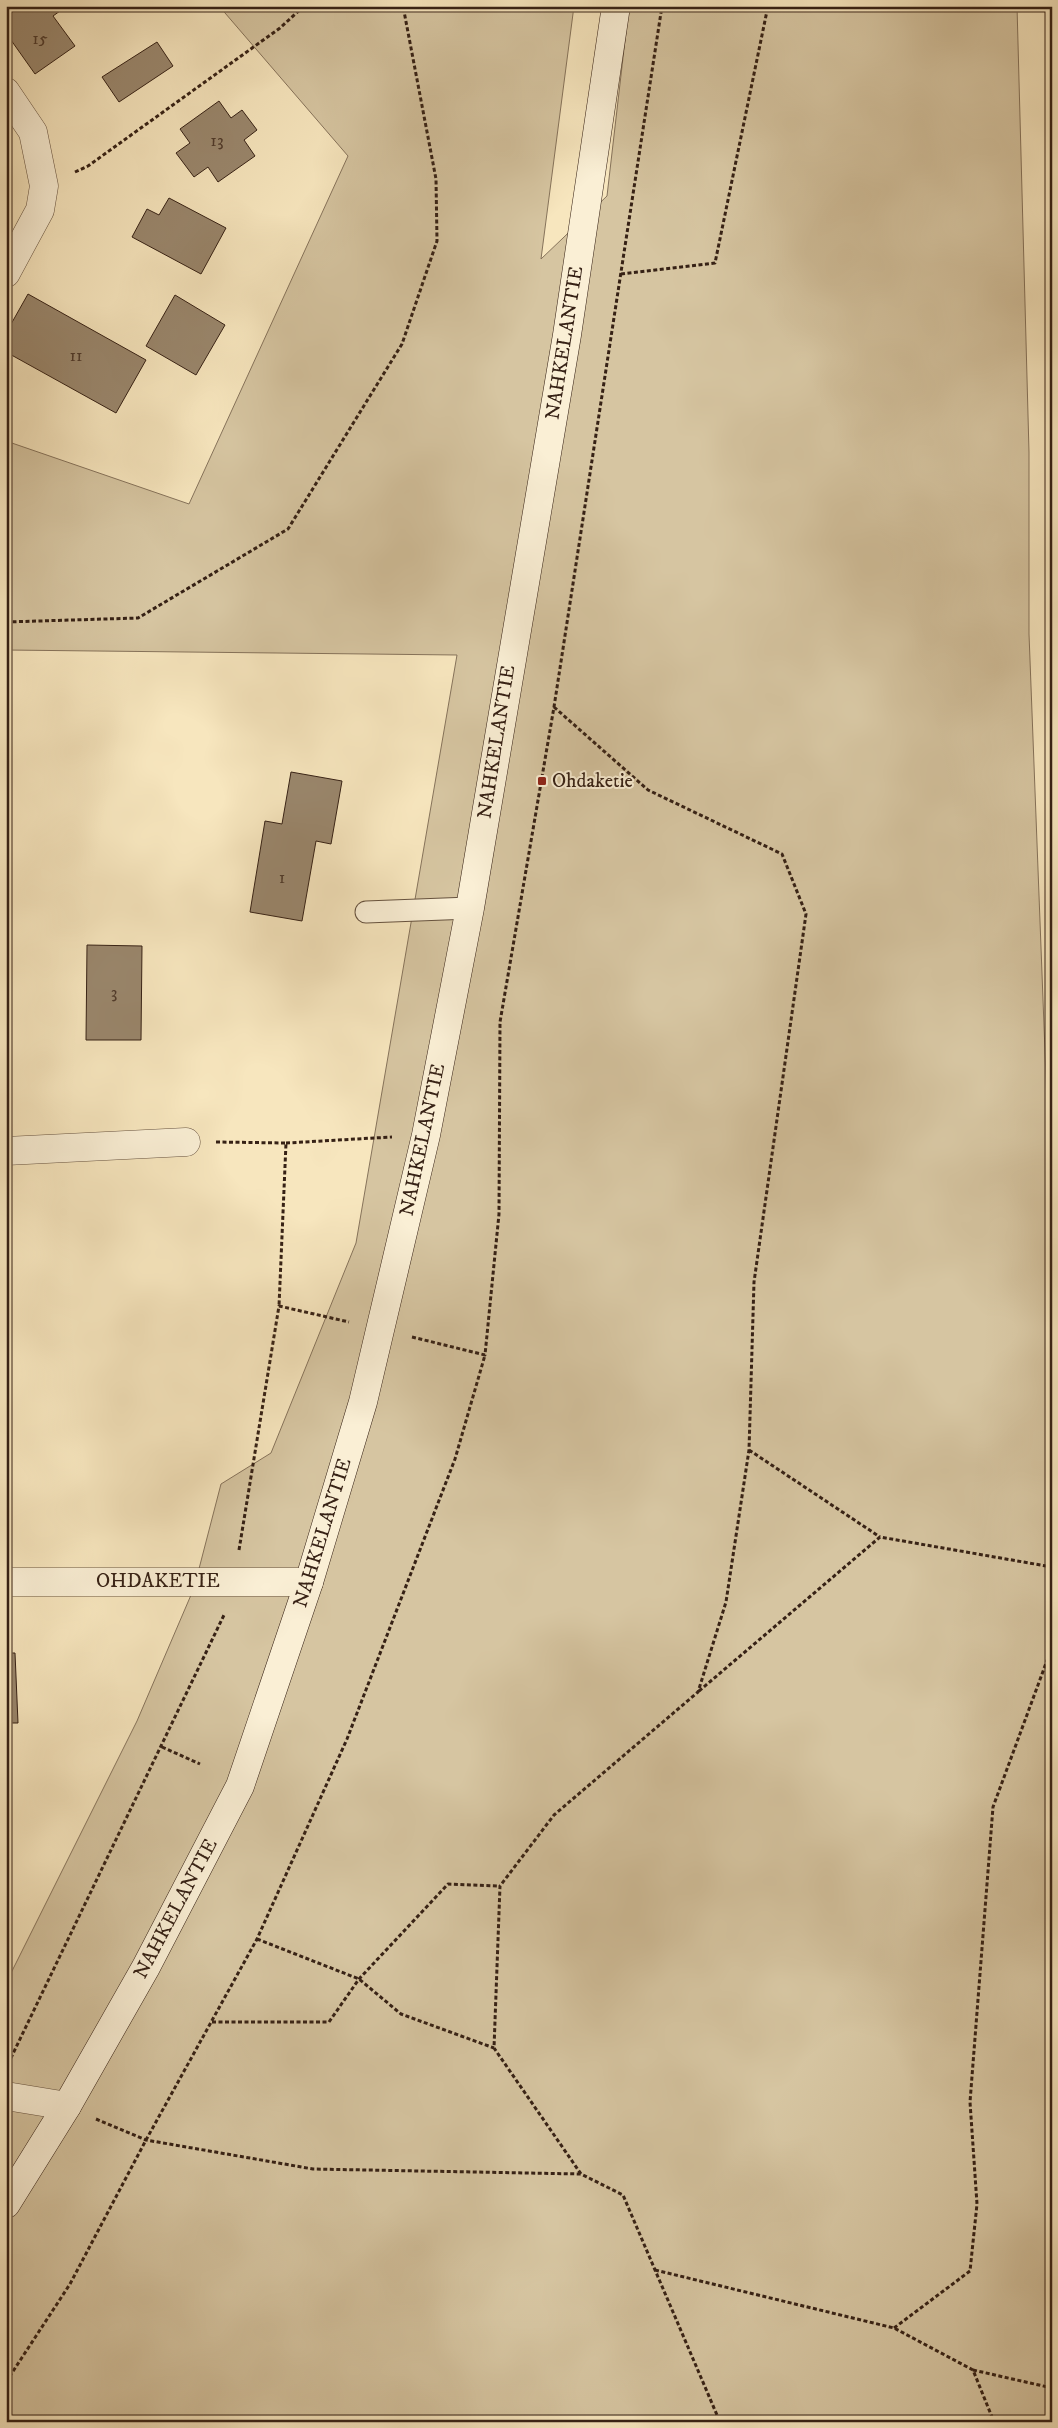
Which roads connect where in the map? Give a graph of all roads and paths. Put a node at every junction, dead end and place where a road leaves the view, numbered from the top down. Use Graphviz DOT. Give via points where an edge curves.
graph roads {
  1 [pos="304,6"];
  2 [pos="403,6"];
  3 [pos="616,6"];
  4 [pos="662,6"];
  5 [pos="768,6"];
  6 [pos="6,92"];
  7 [pos="44,186"];
  8 [pos="6,273"];
  9 [pos="621,274"];
  10 [pos="6,622"];
  11 [pos="554,707"];
  12 [pos="470,908"];
  13 [pos="366,912"];
  14 [pos="426,1135"];
  15 [pos="186,1142"];
  16 [pos="286,1143"];
  17 [pos="6,1150"];
  18 [pos="278,1306"];
  19 [pos="352,1322"];
  20 [pos="406,1335"];
  21 [pos="485,1355"];
  22 [pos="748,1450"];
  23 [pos="880,1537"];
  24 [pos="1052,1567"];
  25 [pos="234,1580"];
  26 [pos="6,1582"];
  27 [pos="309,1582"];
  28 [pos="1052,1647"];
  29 [pos="698,1692"];
  30 [pos="162,1747"];
  31 [pos="200,1764"];
  32 [pos="500,1886"];
  33 [pos="257,1939"];
  34 [pos="359,1979"];
  35 [pos="212,2022"];
  36 [pos="494,2048"];
  37 [pos="6,2069"];
  38 [pos="6,2096"];
  39 [pos="66,2106"];
  40 [pos="146,2140"];
  41 [pos="581,2174"];
  42 [pos="6,2204"];
  43 [pos="655,2270"];
  44 [pos="894,2328"];
  45 [pos="974,2370"];
  46 [pos="6,2382"];
  47 [pos="1052,2388"];
  48 [pos="720,2422"];
  49 [pos="994,2422"];
  1 -- 7 [label="path" via="280,28 88,166"];
  2 -- 10 [label="path" via="436,178 437,242 402,344 288,528 138,618"];
  3 -- 12 [label="main road, NAHKELANTIE" via="567,335"];
  4 -- 9 [label="path"];
  5 -- 9 [label="path" via="714,263"];
  6 -- 7 [label="main road" via="33,132"];
  7 -- 8 [label="main road" via="40,210"];
  9 -- 11 [label="path"];
  11 -- 21 [label="path" via="500,1022 499,1214"];
  11 -- 22 [label="path" via="648,790 782,854 806,914 754,1282"];
  12 -- 13 [label="lane"];
  12 -- 14 [label="main road, NAHKELANTIE"];
  14 -- 16 [label="path"];
  14 -- 27 [label="main road, NAHKELANTIE" via="363,1402"];
  15 -- 16 [label="path"];
  15 -- 17 [label="main road"];
  16 -- 18 [label="path"];
  18 -- 19 [label="path"];
  18 -- 25 [label="path"];
  20 -- 21 [label="path"];
  21 -- 33 [label="path" via="455,1459 346,1739"];
  22 -- 23 [label="path"];
  22 -- 29 [label="path" via="726,1602"];
  23 -- 24 [label="path"];
  23 -- 29 [label="path"];
  25 -- 26 [label="main road, OHDAKETIE"];
  25 -- 27 [label="main road, OHDAKETIE"];
  25 -- 30 [label="path" via="225,1612"];
  27 -- 39 [label="main road, NAHKELANTIE" via="240,1786 146,1967"];
  28 -- 44 [label="path" via="993,1807 970,2102 976,2204 970,2271"];
  29 -- 32 [label="path" via="554,1814"];
  30 -- 31 [label="path"];
  30 -- 37 [label="path"];
  32 -- 34 [label="path" via="448,1884"];
  32 -- 36 [label="path"];
  33 -- 34 [label="path"];
  33 -- 35 [label="path"];
  34 -- 35 [label="path" via="329,2022"];
  34 -- 36 [label="path" via="401,2014"];
  35 -- 40 [label="path"];
  36 -- 41 [label="path"];
  38 -- 39 [label="main road"];
  39 -- 40 [label="path"];
  39 -- 42 [label="main road, NAHKELANTIE"];
  40 -- 41 [label="path" via="313,2169"];
  40 -- 46 [label="path" via="70,2284"];
  41 -- 43 [label="path" via="623,2194"];
  43 -- 44 [label="path"];
  43 -- 48 [label="path"];
  44 -- 45 [label="path"];
  45 -- 47 [label="path"];
  45 -- 49 [label="path"];
}
